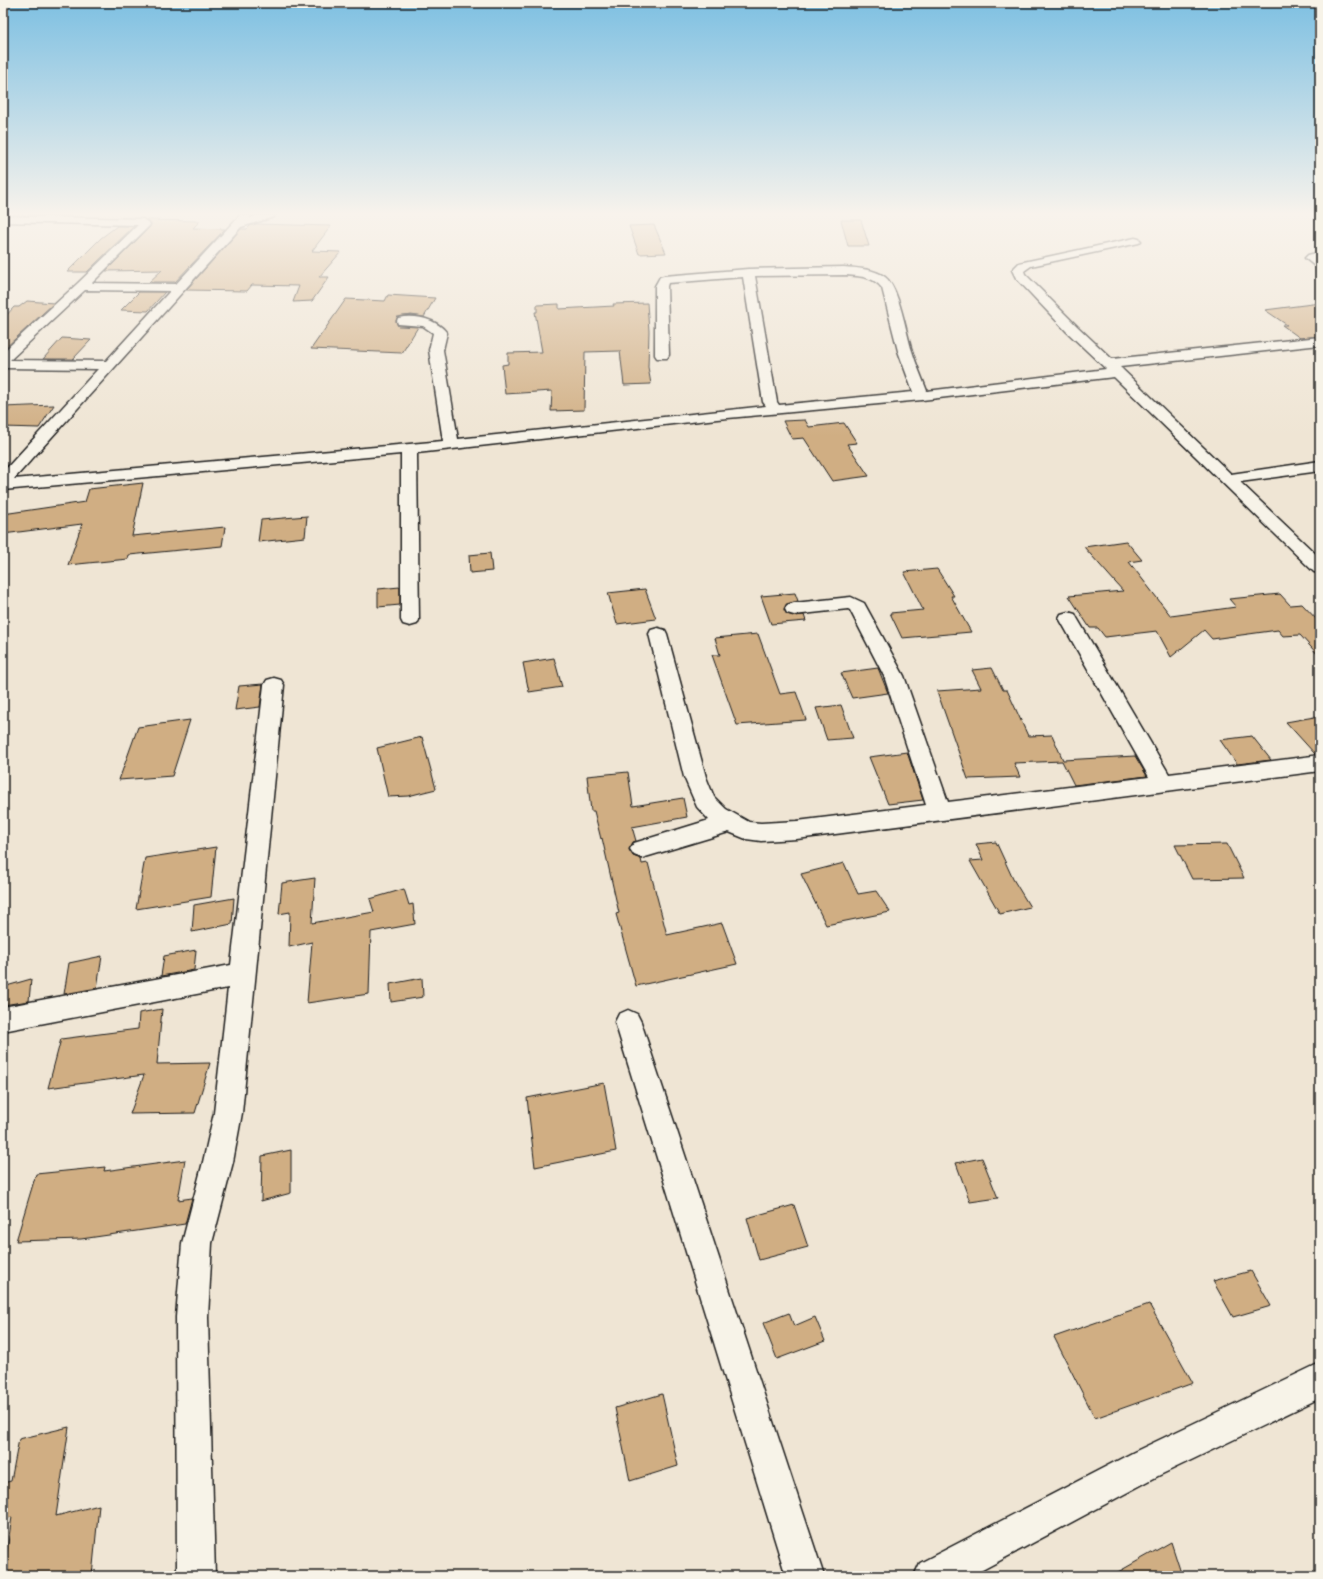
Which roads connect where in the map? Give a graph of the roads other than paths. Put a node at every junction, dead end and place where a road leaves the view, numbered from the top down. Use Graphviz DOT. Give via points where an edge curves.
graph roads {
  1 [pos="178,288"];
  2 [pos="79,289"];
  3 [pos="661,289"];
  4 [pos="751,289"];
  5 [pos="888,289"];
  6 [pos="1034,289"];
  7 [pos="403,322"];
  8 [pos="1320,341"];
  9 [pos="662,355"];
  10 [pos="3,359"];
  11 [pos="3,364"];
  12 [pos="108,365"];
  13 [pos="1112,368"];
  14 [pos="922,396"];
  15 [pos="775,409"];
  16 [pos="451,445"];
  17 [pos="410,449"];
  18 [pos="1320,466"];
  19 [pos="1228,479"];
  20 [pos="3,483"];
  21 [pos="1320,568"];
  22 [pos="794,609"];
  23 [pos="1068,618"];
  24 [pos="410,620"];
  25 [pos="658,634"];
  26 [pos="274,685"];
  27 [pos="1320,763"];
  28 [pos="1163,783"];
  29 [pos="940,812"];
  30 [pos="730,823"];
  31 [pos="642,849"];
  32 [pos="244,974"];
  33 [pos="3,1019"];
  34 [pos="628,1022"];
  35 [pos="1320,1380"];
  36 [pos="196,1576"];
  37 [pos="805,1576"];
  38 [pos="933,1576"];
  1 -- 12 [label="street"];
  2 -- 10 [label="street"];
  3 -- 9 [label="street"];
  4 -- 15 [label="street" via="770,402"];
  5 -- 14 [label="street" via="905,351"];
  6 -- 13 [label="street"];
  7 -- 16 [label="street" via="430,324 440,333 436,350"];
  8 -- 13 [label="street"];
  11 -- 12 [label="street"];
  12 -- 20 [label="street"];
  13 -- 14 [label="street"];
  13 -- 19 [label="street"];
  14 -- 15 [label="street"];
  15 -- 16 [label="street"];
  16 -- 17 [label="street"];
  17 -- 20 [label="street"];
  17 -- 24 [label="street"];
  18 -- 19 [label="street"];
  19 -- 21 [label="street"];
  22 -- 29 [label="street" via="851,603 857,606 894,676"];
  23 -- 28 [label="street"];
  25 -- 30 [label="street" via="705,801"];
  26 -- 32 [label="street"];
  27 -- 28 [label="street"];
  28 -- 29 [label="street"];
  29 -- 30 [label="street" via="773,832 746,830"];
  30 -- 31 [label="street"];
  32 -- 33 [label="street"];
  32 -- 36 [label="street" via="228,1113 218,1162 196,1243 192,1317"];
  34 -- 37 [label="street"];
  35 -- 38 [label="street" via="1146,1464"];
}
